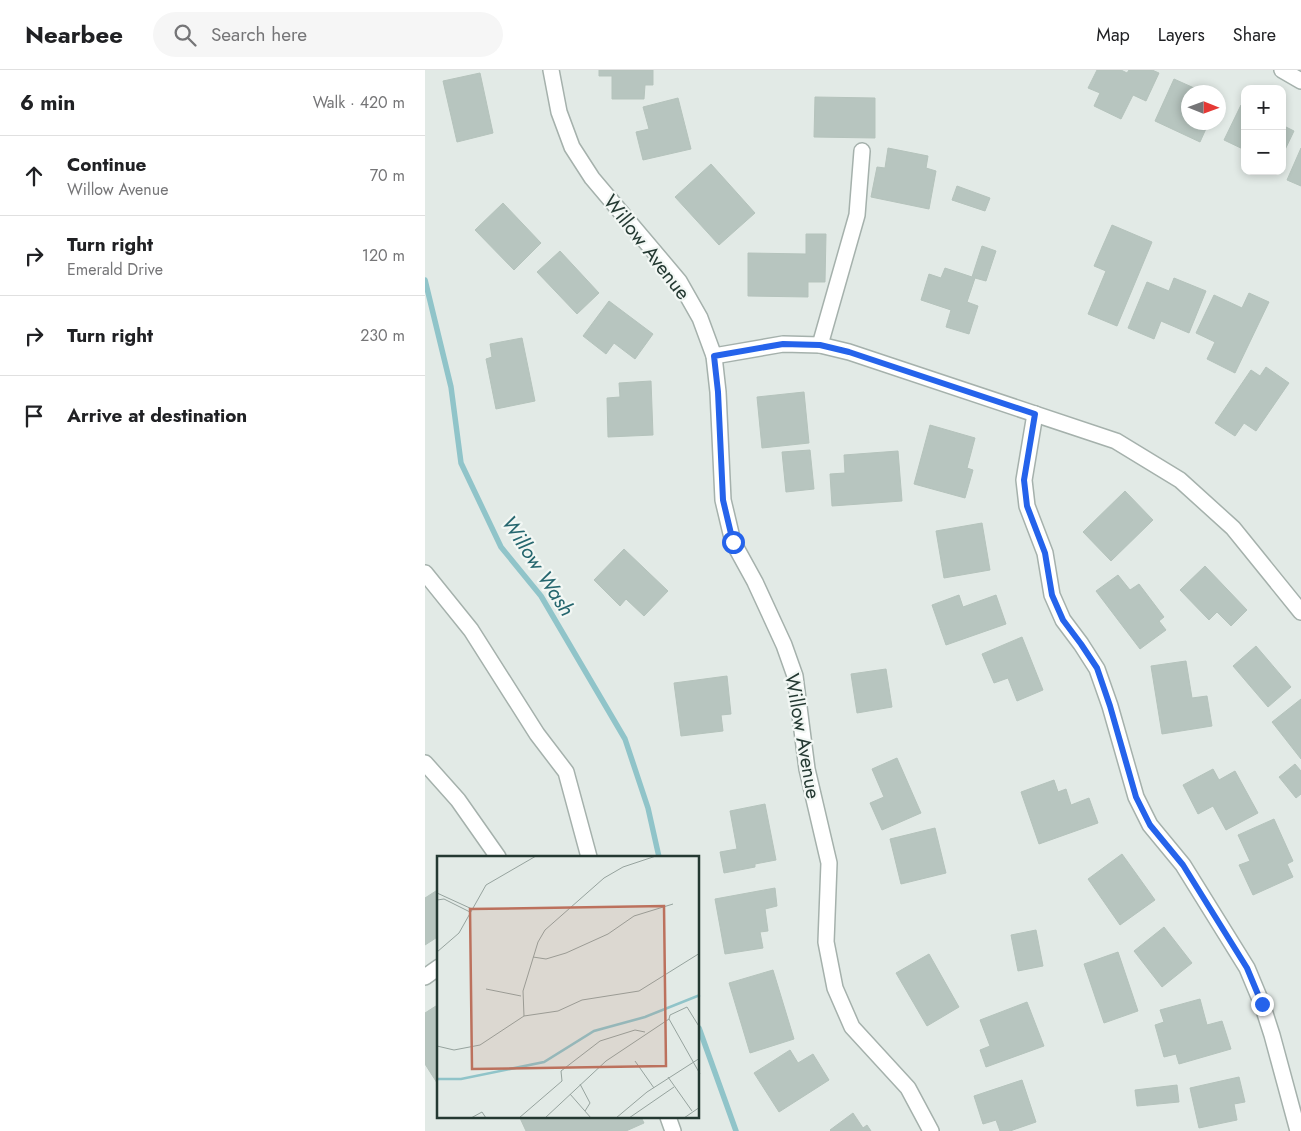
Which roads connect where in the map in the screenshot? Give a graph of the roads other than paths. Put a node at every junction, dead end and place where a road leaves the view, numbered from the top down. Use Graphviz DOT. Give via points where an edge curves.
graph roads {
  1 [pos="551,70"];
  2 [pos="1285,71"];
  3 [pos="1301,81"];
  4 [pos="862,151"];
  5 [pos="820,345"];
  6 [pos="714,356"];
  7 [pos="1035,414"];
  8 [pos="425,573"];
  9 [pos="1301,612"];
  10 [pos="425,762"];
  11 [pos="497,856"];
  12 [pos="589,856"];
  13 [pos="437,968"];
  14 [pos="425,977"];
  15 [pos="668,1118"];
  16 [pos="673,1131"];
  17 [pos="931,1131"];
  18 [pos="1298,1131"];
  1 -- 6 [label="street, Willow Avenue" via="559,112 572,147 592,178 679,281 700,318"];
  2 -- 3 [label="street"];
  4 -- 5 [label="street" via="857,215"];
  5 -- 6 [label="street" via="783,344"];
  5 -- 7 [label="street"];
  6 -- 17 [label="street, Willow Avenue" via="723,500 733,542 784,645 795,676 807,769 829,863 827,942 835,988 852,1027 908,1088"];
  7 -- 9 [label="street" via="1116,441 1180,480 1233,528"];
  7 -- 18 [label="street" via="1024,480 1027,506 1045,553 1052,595 1063,620 1097,668 1136,797 1150,825 1183,865 1247,968 1273,1035"];
  8 -- 12 [label="street" via="471,630 537,734 566,772"];
  10 -- 11 [label="street" via="458,800"];
  13 -- 14 [label="street"];
  15 -- 16 [label="street"];
}
